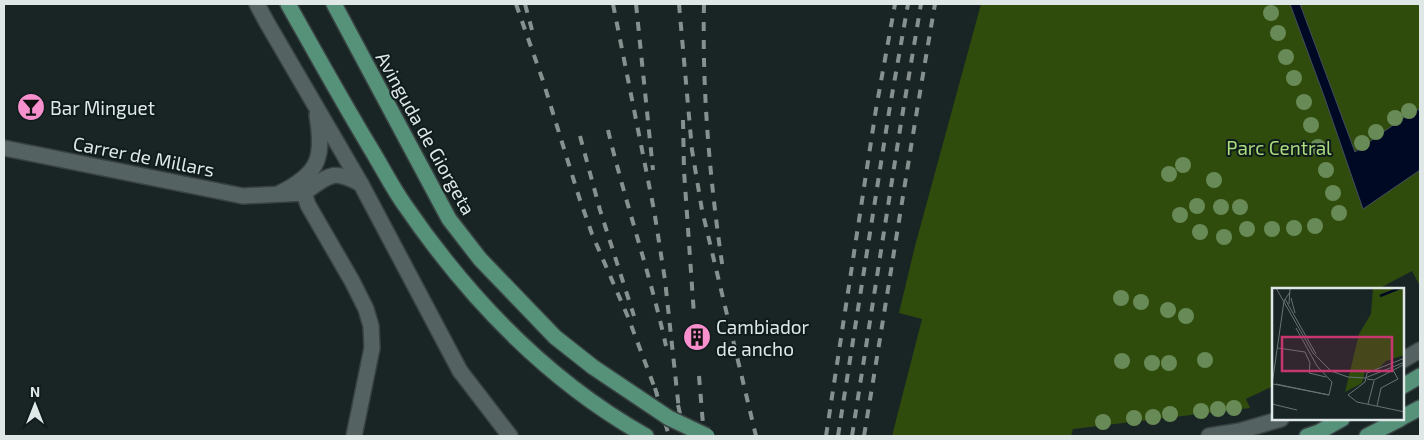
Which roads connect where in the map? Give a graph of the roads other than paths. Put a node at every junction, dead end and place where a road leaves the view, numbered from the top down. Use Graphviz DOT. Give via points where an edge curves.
graph roads {
  1 [pos="257,4"];
  2 [pos="288,4"];
  3 [pos="334,4"];
  4 [pos="316,108"];
  5 [pos="4,148"];
  6 [pos="361,184"];
  7 [pos="304,193"];
  8 [pos="278,194"];
  9 [pos="1420,350"];
  10 [pos="1404,359"];
  11 [pos="1420,376"];
  12 [pos="1404,385"];
  13 [pos="1420,408"];
  14 [pos="1404,416"];
  15 [pos="1277,420"];
  16 [pos="1340,420"];
  17 [pos="1397,420"];
  18 [pos="354,436"];
  19 [pos="510,436"];
  20 [pos="646,436"];
  21 [pos="707,436"];
  22 [pos="1209,436"];
  23 [pos="1307,436"];
  24 [pos="1367,436"];
  1 -- 4 [label="street"];
  2 -- 20 [label="main road" via="402,202 458,276 507,330 558,376"];
  3 -- 21 [label="main road, Avinguda de Giorgeta, bridge" via="449,219 480,259 555,337 593,367 669,418"];
  4 -- 6 [label="street"];
  4 -- 8 [label="street, Carrer de Millars" via="320,150 314,166 306,177"];
  5 -- 8 [label="street, Carrer de Millars" via="242,196"];
  6 -- 7 [label="street" via="339,175 325,178"];
  6 -- 19 [label="street" via="460,371"];
  7 -- 8 [label="street, Carrer de Millars"];
  7 -- 18 [label="street" via="366,308 371,326 372,348"];
  9 -- 10 [label="street"];
  11 -- 12 [label="main road"];
  13 -- 14 [label="main road"];
  15 -- 22 [label="street"];
  16 -- 23 [label="main road"];
  17 -- 24 [label="main road"];
}
